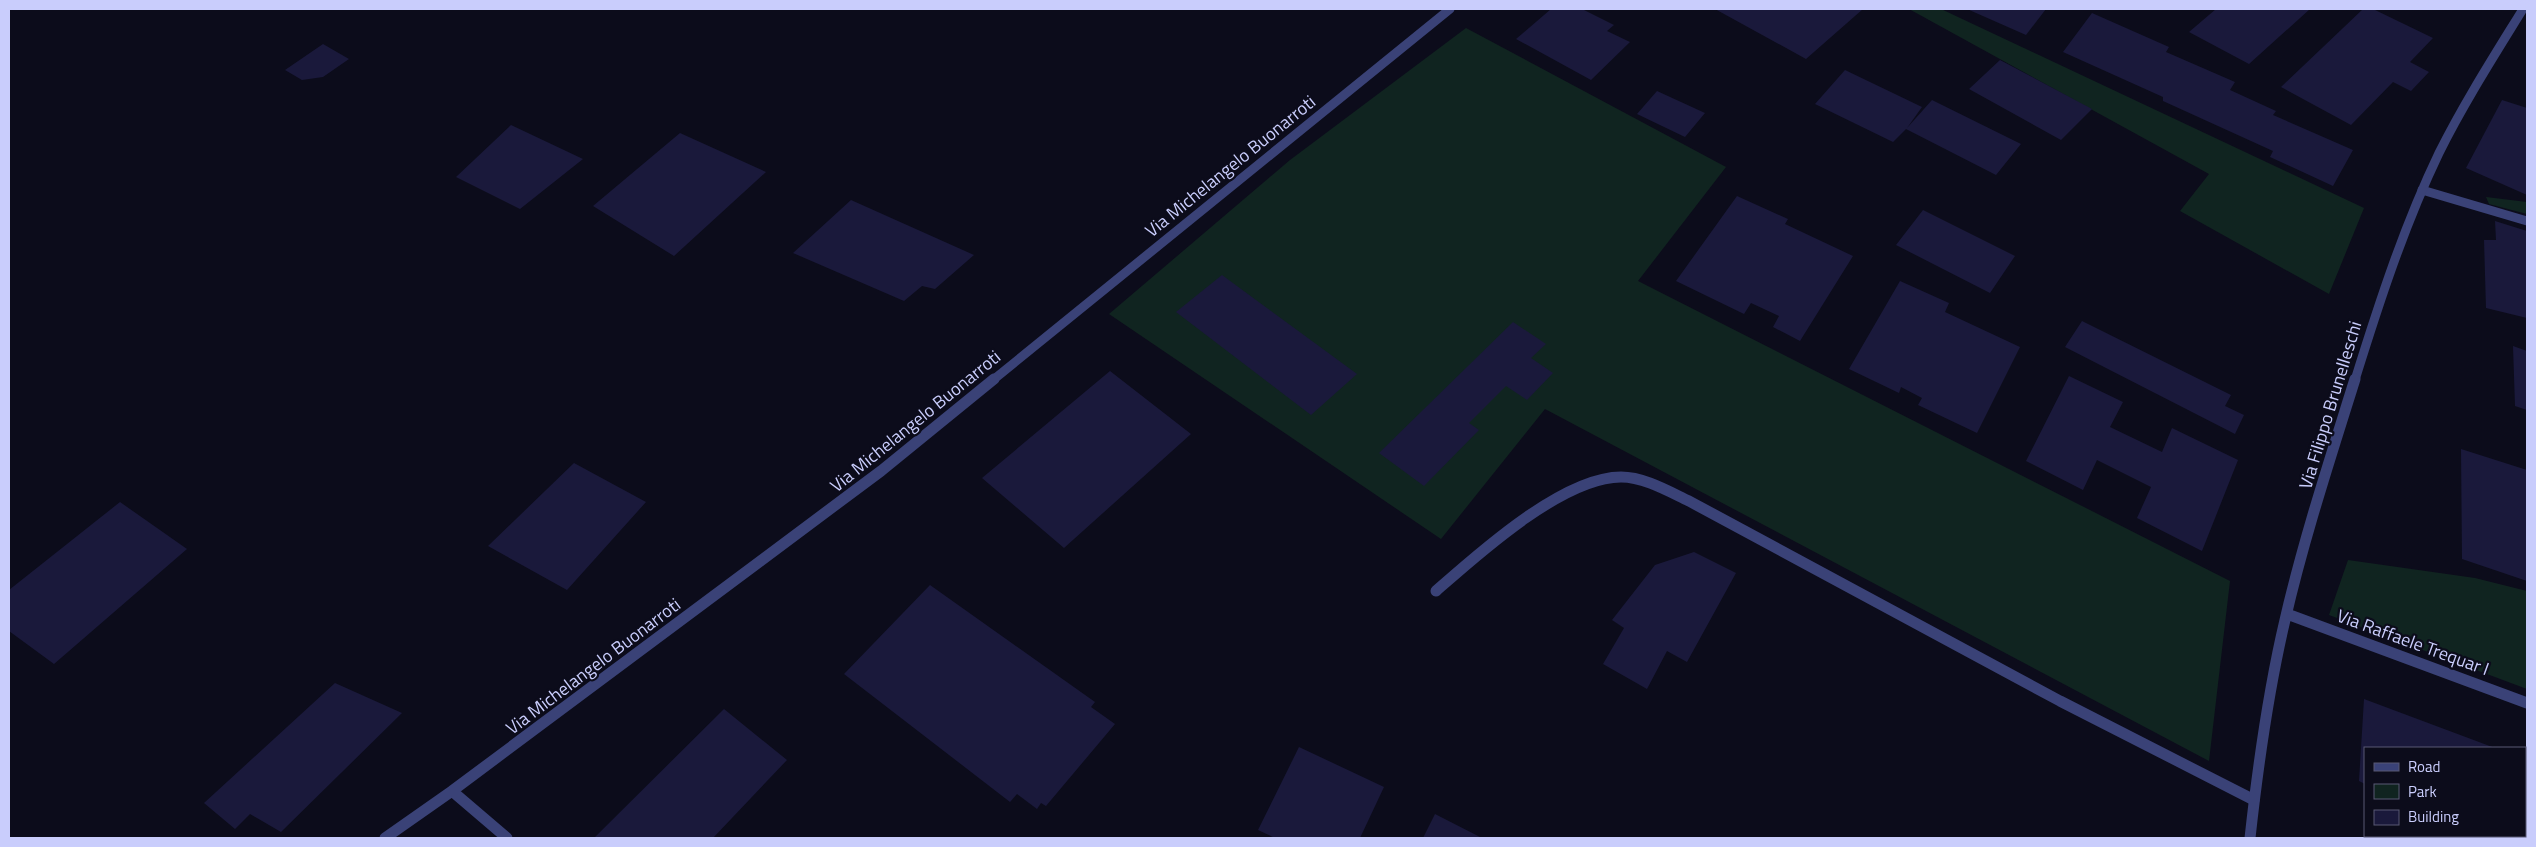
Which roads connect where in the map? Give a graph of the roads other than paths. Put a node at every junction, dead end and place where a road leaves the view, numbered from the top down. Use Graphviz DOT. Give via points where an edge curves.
graph roads {
  1 [pos="1450,9"];
  2 [pos="2523,9"];
  3 [pos="2422,190"];
  4 [pos="2527,221"];
  5 [pos="1436,591"];
  6 [pos="2286,614"];
  7 [pos="2527,703"];
  8 [pos="452,791"];
  9 [pos="2254,800"];
  10 [pos="385,838"];
  11 [pos="507,838"];
  12 [pos="2250,838"];
  1 -- 8 [label="street, Via Michelangelo Buonarroti" via="881,471"];
  2 -- 3 [label="street, Via Filippo Brunelleschi" via="2473,90"];
  3 -- 4 [label="street"];
  3 -- 6 [label="street, Via Filippo Brunelleschi" via="2379,299 2310,523"];
  5 -- 9 [label="street" via="1507,533 1566,492 1604,478 1639,480 1669,492 1814,567 2104,724"];
  6 -- 7 [label="street, Via Raffaele Trequar I"];
  6 -- 9 [label="street, Via Filippo Brunelleschi"];
  8 -- 10 [label="street, Via Michelangelo Buonarroti"];
  8 -- 11 [label="street"];
  9 -- 12 [label="street, Via Filippo Brunelleschi"];
}
